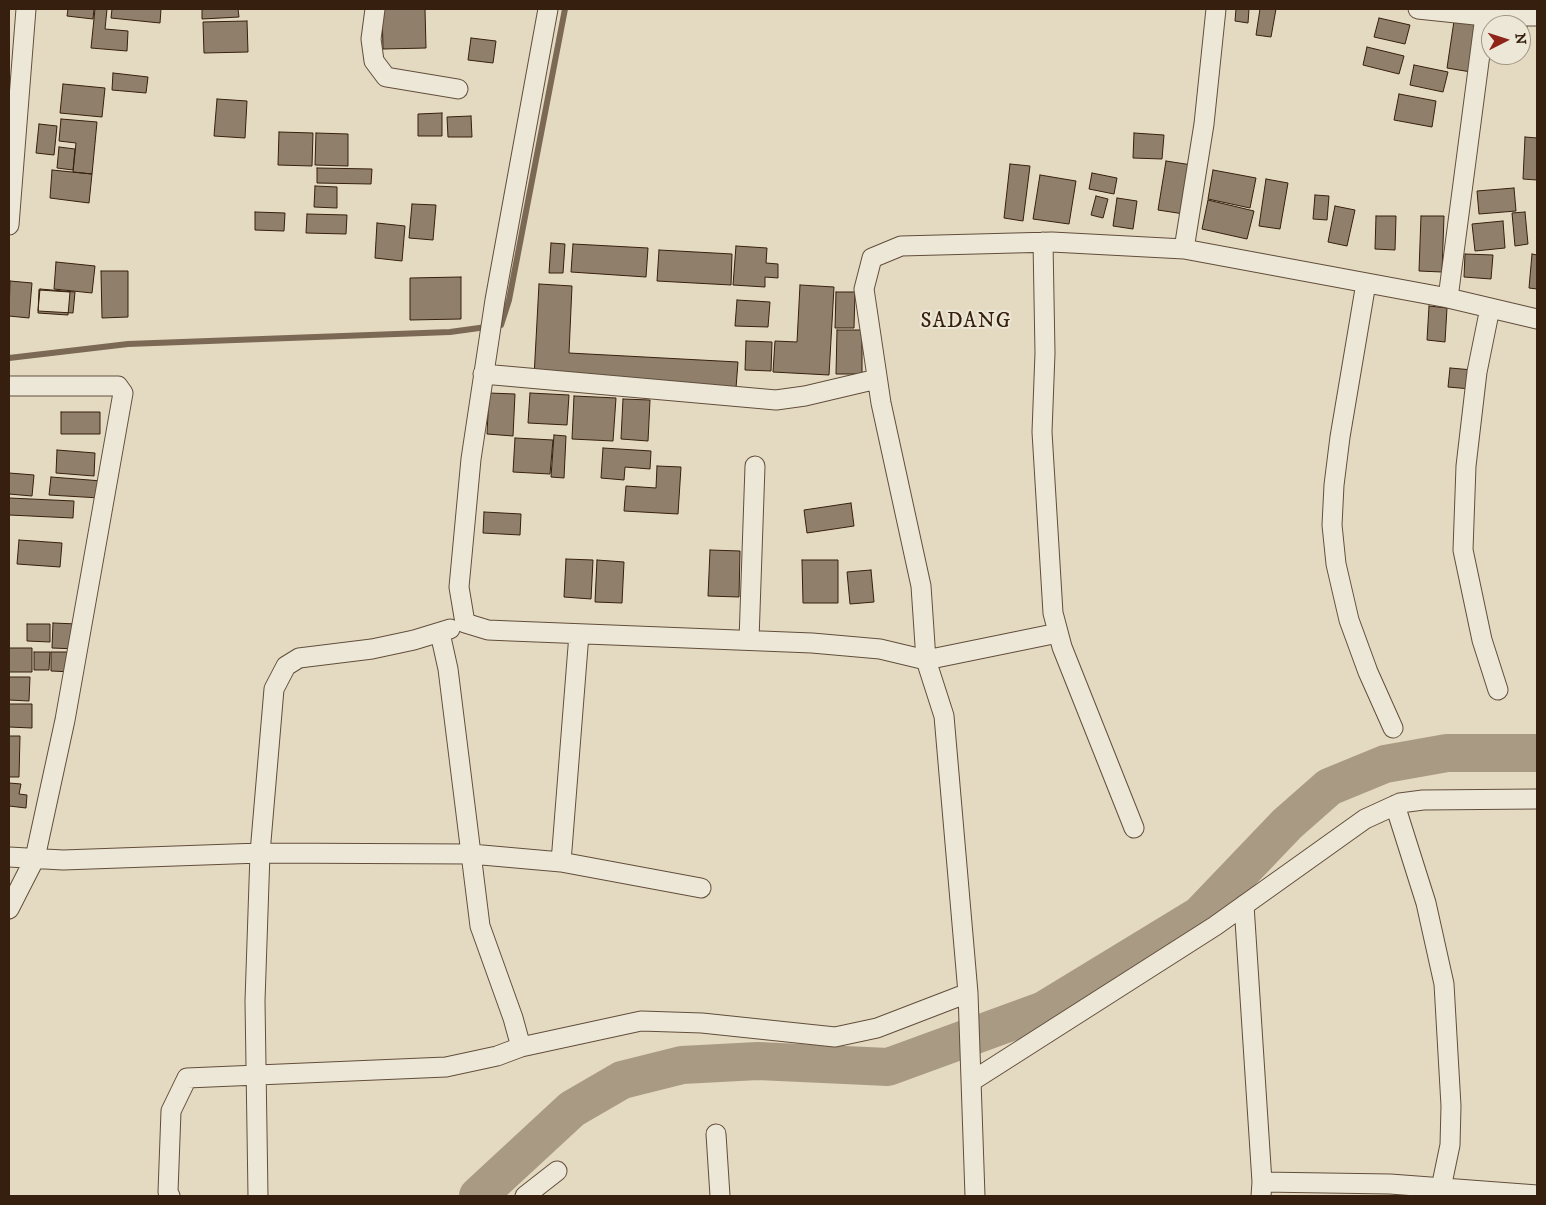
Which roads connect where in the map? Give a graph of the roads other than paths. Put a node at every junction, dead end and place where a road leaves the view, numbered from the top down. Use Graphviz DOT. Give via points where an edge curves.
graph roads {
  1 [pos="26,9"];
  2 [pos="375,9"];
  3 [pos="548,9"];
  4 [pos="1216,9"];
  5 [pos="1418,9"];
  6 [pos="1481,16"];
  7 [pos="1481,46"];
  8 [pos="458,89"];
  9 [pos="9,225"];
  10 [pos="1043,242"];
  11 [pos="1184,249"];
  12 [pos="1366,283"];
  13 [pos="1448,298"];
  14 [pos="1490,308"];
  15 [pos="1537,319"];
  16 [pos="485,365"];
  17 [pos="877,379"];
  18 [pos="9,386"];
  19 [pos="755,466"];
  20 [pos="466,623"];
  21 [pos="440,633"];
  22 [pos="1058,633"];
  23 [pos="579,634"];
  24 [pos="749,640"];
  25 [pos="926,660"];
  26 [pos="1498,690"];
  27 [pos="1393,728"];
  28 [pos="1537,799"];
  29 [pos="1395,806"];
  30 [pos="1134,828"];
  31 [pos="260,853"];
  32 [pos="471,854"];
  33 [pos="9,857"];
  34 [pos="35,858"];
  35 [pos="561,862"];
  36 [pos="701,888"];
  37 [pos="1244,905"];
  38 [pos="9,909"];
  39 [pos="968,993"];
  40 [pos="521,1047"];
  41 [pos="971,1073"];
  42 [pos="255,1074"];
  43 [pos="716,1134"];
  44 [pos="557,1171"];
  45 [pos="1441,1188"];
  46 [pos="1261,1189"];
  47 [pos="1537,1195"];
  48 [pos="170,1196"];
  49 [pos="258,1196"];
  50 [pos="524,1196"];
  51 [pos="720,1196"];
  52 [pos="975,1196"];
  1 -- 9 [label="street"];
  2 -- 8 [label="street" via="371,40 374,61 386,77"];
  3 -- 16 [label="street"];
  4 -- 11 [label="street" via="1204,124"];
  5 -- 6 [label="street"];
  7 -- 13 [label="street"];
  10 -- 11 [label="street"];
  10 -- 17 [label="street" via="901,246 872,258 864,289"];
  10 -- 22 [label="street" via="1044,483 1053,613"];
  11 -- 12 [label="street"];
  12 -- 13 [label="street"];
  12 -- 27 [label="street" via="1339,447 1332,525 1336,564 1349,620"];
  13 -- 14 [label="street"];
  14 -- 15 [label="street"];
  14 -- 26 [label="street" via="1477,372 1466,466 1463,550 1482,640"];
  16 -- 17 [label="street" via="776,400"];
  16 -- 20 [label="street" via="471,459 459,587"];
  17 -- 25 [label="street" via="921,586"];
  18 -- 34 [label="street" via="118,386 123,393 65,720"];
  19 -- 24 [label="street"];
  20 -- 21 [label="street"];
  20 -- 23 [label="street" via="488,630"];
  21 -- 31 [label="street" via="372,648 299,658 286,666 274,689"];
  21 -- 32 [label="street" via="448,669"];
  22 -- 25 [label="street"];
  22 -- 30 [label="street"];
  23 -- 24 [label="street"];
  23 -- 35 [label="street"];
  24 -- 25 [label="street" via="880,649"];
  25 -- 39 [label="street" via="944,716"];
  28 -- 29 [label="street" via="1423,800"];
  29 -- 37 [label="street" via="1365,819"];
  29 -- 45 [label="street" via="1426,903 1444,984 1451,1106 1450,1145"];
  31 -- 32 [label="street"];
  31 -- 34 [label="street" via="165,858"];
  31 -- 42 [label="street"];
  32 -- 35 [label="street"];
  32 -- 40 [label="street" via="480,926"];
  33 -- 34 [label="street"];
  34 -- 38 [label="street"];
  35 -- 36 [label="street"];
  37 -- 41 [label="street" via="1215,926"];
  37 -- 46 [label="street"];
  39 -- 40 [label="street" via="877,1028 834,1037 702,1023 642,1021"];
  39 -- 41 [label="street"];
  40 -- 42 [label="street" via="497,1056 446,1067"];
  41 -- 52 [label="street"];
  42 -- 48 [label="street" via="187,1078 171,1110"];
  42 -- 49 [label="street"];
  43 -- 51 [label="street"];
  44 -- 50 [label="street"];
  45 -- 46 [label="street" via="1390,1184"];
  45 -- 47 [label="street"];
}
